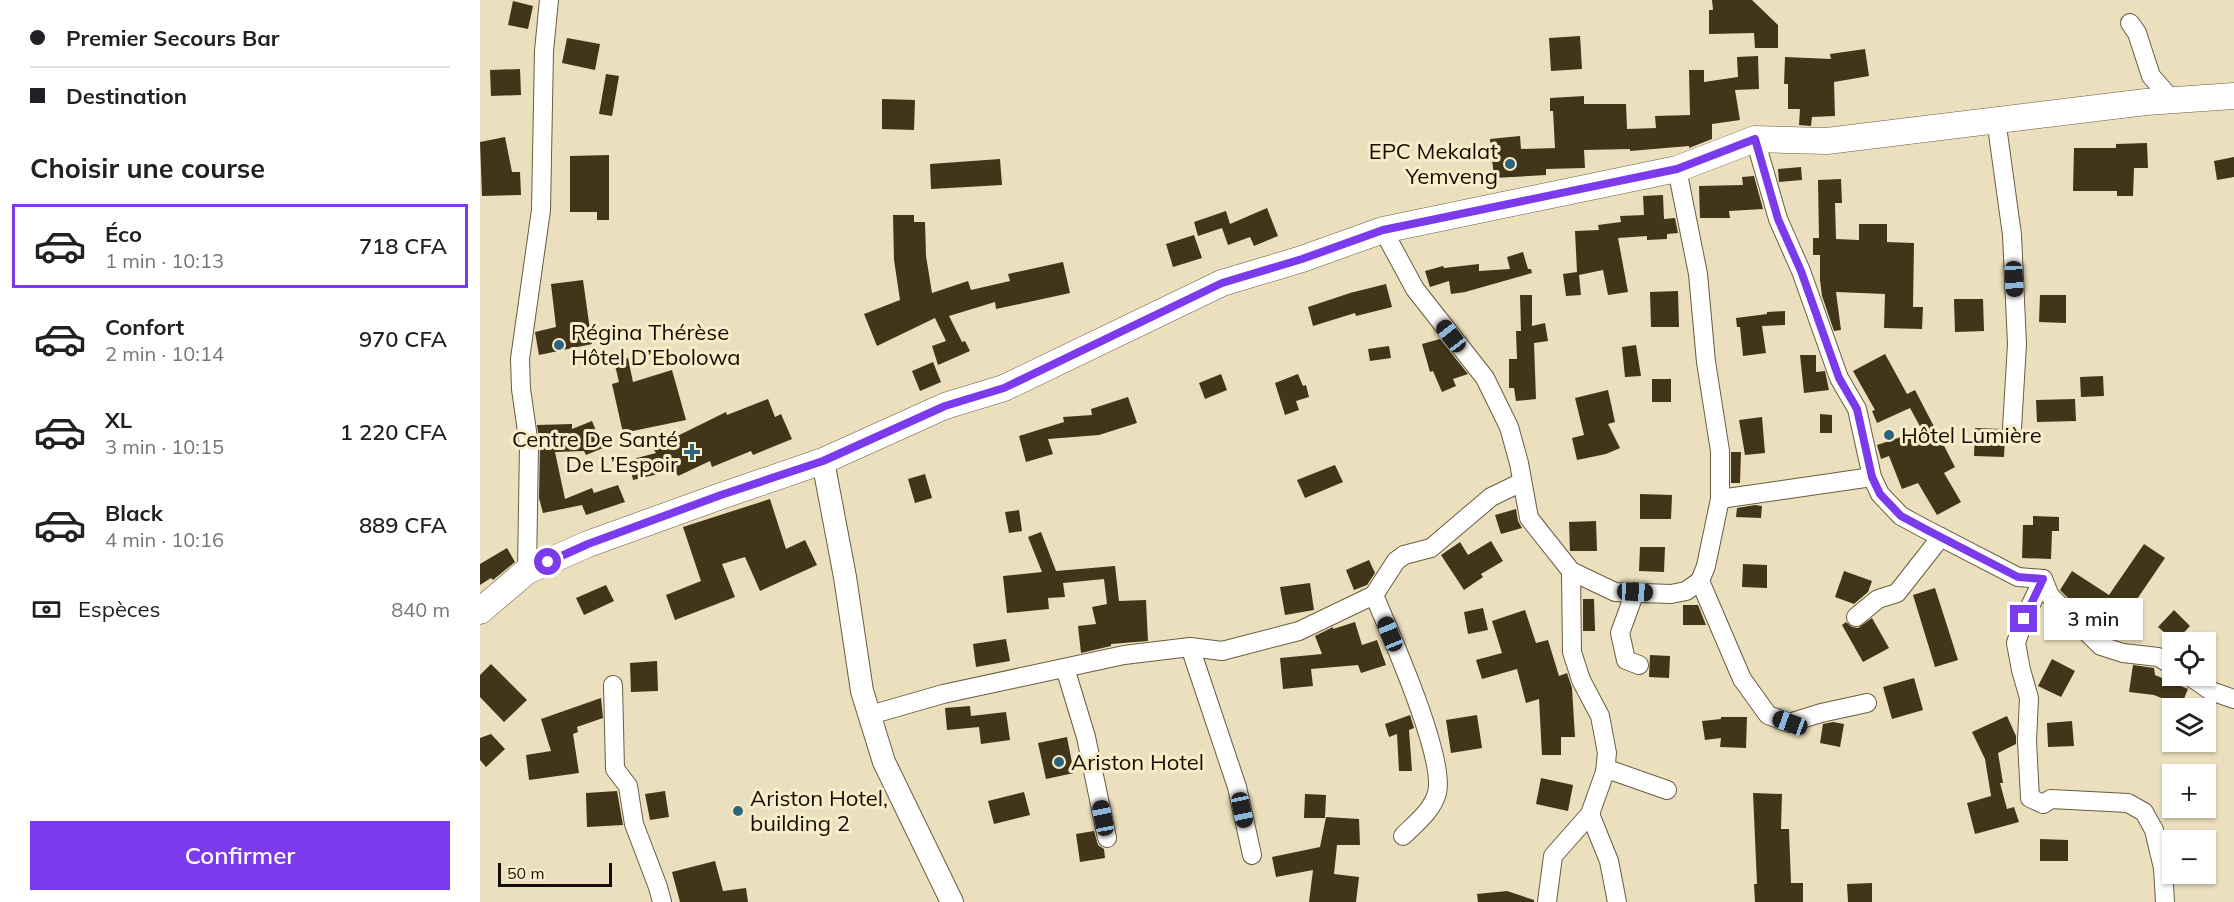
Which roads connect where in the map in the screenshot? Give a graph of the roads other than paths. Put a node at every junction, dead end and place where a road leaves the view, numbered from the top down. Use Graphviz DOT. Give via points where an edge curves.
graph roads {
  1 [pos="549,0"];
  2 [pos="2130,23"];
  3 [pos="2234,96"];
  4 [pos="2172,100"];
  5 [pos="1996,119"];
  6 [pos="1755,139"];
  7 [pos="1677,169"];
  8 [pos="1383,230"];
  9 [pos="2012,428"];
  10 [pos="823,461"];
  11 [pos="1872,477"];
  12 [pos="1522,482"];
  13 [pos="1720,499"];
  14 [pos="1941,537"];
  15 [pos="527,571"];
  16 [pos="1571,571"];
  17 [pos="2043,579"];
  18 [pos="1700,581"];
  19 [pos="1635,592"];
  20 [pos="1374,595"];
  21 [pos="480,611"];
  22 [pos="1856,617"];
  23 [pos="1190,647"];
  24 [pos="2162,659"];
  25 [pos="1639,665"];
  26 [pos="1065,668"];
  27 [pos="614,685"];
  28 [pos="2203,686"];
  29 [pos="2234,699"];
  30 [pos="1867,703"];
  31 [pos="870,715"];
  32 [pos="1605,772"];
  33 [pos="1667,790"];
  34 [pos="1590,814"];
  35 [pos="1403,836"];
  36 [pos="1107,838"];
  37 [pos="1252,855"];
  38 [pos="662,902"];
  39 [pos="952,902"];
  40 [pos="1547,902"];
  41 [pos="1617,902"];
  42 [pos="2165,902"];
  1 -- 15 [label="street" via="544,51 541,210 520,359 529,445"];
  2 -- 4 [label="street" via="2151,76"];
  3 -- 4 [label="main road"];
  4 -- 5 [label="main road"];
  5 -- 6 [label="main road" via="1827,141"];
  5 -- 9 [label="street" via="2013,257 2017,344"];
  6 -- 7 [label="main road"];
  6 -- 11 [label="street" via="1778,219 1839,378 1857,409"];
  7 -- 8 [label="main road"];
  7 -- 13 [label="street" via="1698,274 1720,451"];
  8 -- 10 [label="main road" via="1222,283 1004,388 945,406"];
  8 -- 12 [label="street" via="1415,289 1485,378 1509,427"];
  10 -- 15 [label="main road" via="588,544"];
  10 -- 31 [label="street" via="862,691"];
  11 -- 13 [label="street"];
  11 -- 14 [label="street" via="1880,494 1901,516"];
  12 -- 16 [label="street" via="1529,518"];
  12 -- 20 [label="street" via="1491,497 1431,548 1396,561"];
  13 -- 18 [label="street"];
  14 -- 17 [label="street" via="2018,577"];
  14 -- 22 [label="street" via="1896,593 1878,599"];
  15 -- 21 [label="main road"];
  16 -- 19 [label="street" via="1615,592"];
  16 -- 32 [label="street" via="1572,652 1599,716 1607,753"];
  17 -- 24 [label="street" via="2050,596 2101,646"];
  17 -- 42 [label="street" via="2016,644 2029,698 2030,798 2043,804 2051,799 2128,802 2144,812 2154,830 2163,868"];
  18 -- 19 [label="street" via="1686,591 1671,594"];
  18 -- 30 [label="street" via="1742,679 1768,715 1790,723"];
  19 -- 25 [label="street" via="1620,633 1626,660"];
  20 -- 23 [label="street" via="1299,631 1222,651"];
  20 -- 35 [label="street" via="1432,747 1438,774 1433,805"];
  23 -- 26 [label="street" via="1124,655"];
  23 -- 37 [label="street" via="1237,787"];
  26 -- 31 [label="street" via="943,694"];
  26 -- 36 [label="street" via="1086,737"];
  27 -- 38 [label="street" via="615,769 628,786 634,824"];
  28 -- 29 [label="street"];
  31 -- 39 [label="street" via="885,762"];
  32 -- 33 [label="street" via="1613,771"];
  32 -- 34 [label="street"];
  34 -- 40 [label="street" via="1553,856"];
  34 -- 41 [label="street" via="1609,861"];
}
